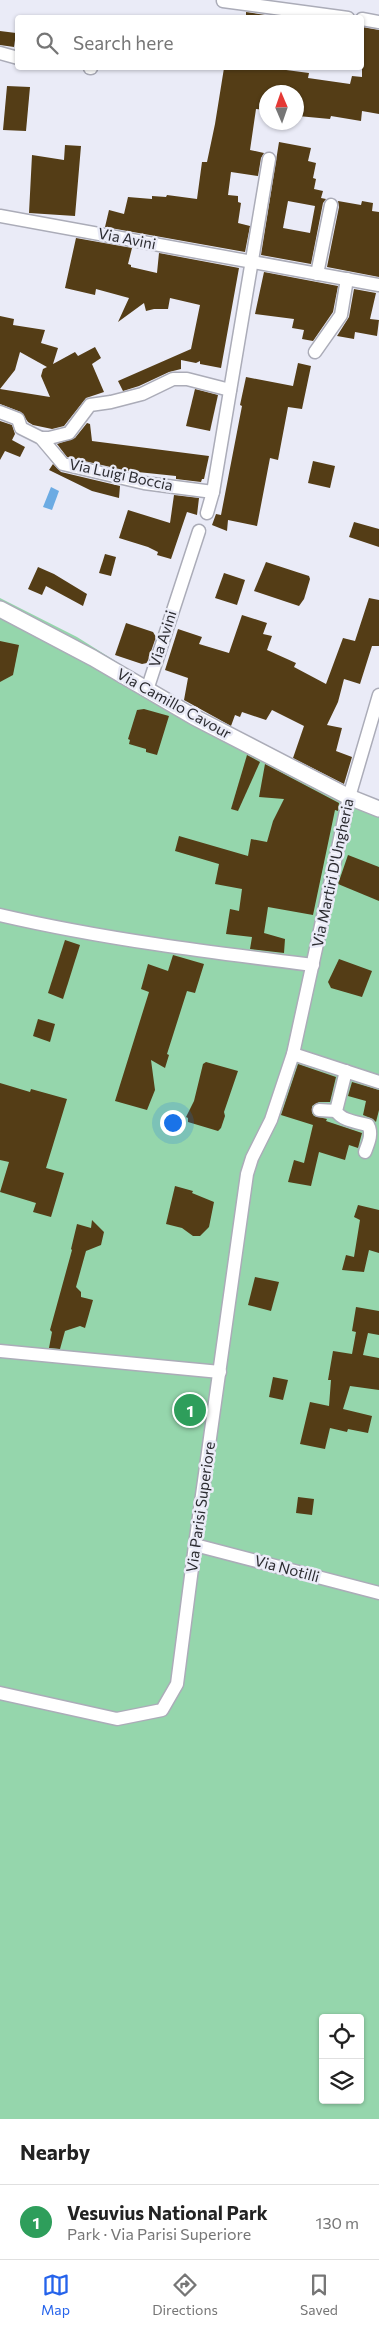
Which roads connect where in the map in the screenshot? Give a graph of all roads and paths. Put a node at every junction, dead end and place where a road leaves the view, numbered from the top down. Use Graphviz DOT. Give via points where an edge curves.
graph roads {
  1 [pos="223,1"];
  2 [pos="326,15"];
  3 [pos="364,19"];
  4 [pos="379,22"];
  5 [pos="0,53"];
  6 [pos="15,57"];
  7 [pos="269,159"];
  8 [pos="331,205"];
  9 [pos="0,216"];
  10 [pos="253,263"];
  11 [pos="317,274"];
  12 [pos="347,279"];
  13 [pos="379,285"];
  14 [pos="315,352"];
  15 [pos="230,390"];
  16 [pos="0,412"];
  17 [pos="41,438"];
  18 [pos="213,492"];
  19 [pos="207,513"];
  20 [pos="199,531"];
  21 [pos="0,609"];
  22 [pos="147,690"];
  23 [pos="379,695"];
  24 [pos="349,798"];
  25 [pos="379,809"];
  26 [pos="0,915"];
  27 [pos="313,965"];
  28 [pos="293,1054"];
  29 [pos="346,1071"];
  30 [pos="379,1082"];
  31 [pos="319,1110"];
  32 [pos="336,1110"];
  33 [pos="365,1152"];
  34 [pos="0,1351"];
  35 [pos="220,1372"];
  36 [pos="195,1545"];
  37 [pos="379,1593"];
  38 [pos="0,1693"];
  1 -- 2 [label="street"];
  3 -- 4 [label="street"];
  5 -- 6 [label="street"];
  7 -- 10 [label="street"];
  8 -- 11 [label="street"];
  9 -- 10 [label="street, Via Avini"];
  10 -- 11 [label="street, Via Avini"];
  10 -- 15 [label="street"];
  11 -- 12 [label="street, Via Avini"];
  12 -- 13 [label="street, Via Avini"];
  12 -- 14 [label="street" via="341,315"];
  15 -- 17 [label="street, Via Luigi Boccia" via="187,379 173,379 142,394 90,404 68,433"];
  15 -- 18 [label="street"];
  16 -- 17 [label="street, Via Luigi Boccia" via="18,419 21,428"];
  17 -- 18 [label="street, Via Luigi Boccia" via="63,464 144,483"];
  18 -- 19 [label="street"];
  20 -- 22 [label="street, Via Avini"];
  21 -- 22 [label="street, Via Camillo Cavour"];
  22 -- 24 [label="street, Via Camillo Cavour"];
  23 -- 24 [label="street, Via Martiri D'Ungheria"];
  24 -- 25 [label="street, Via Camillo Cavour"];
  24 -- 27 [label="street, Via Martiri D'Ungheria"];
  26 -- 27 [label="street" via="145,943"];
  27 -- 28 [label="street, Via Martiri D'Ungheria"];
  28 -- 29 [label="street"];
  28 -- 35 [label="street, Via Parisi Superiore" via="271,1120 247,1174"];
  29 -- 30 [label="street"];
  29 -- 32 [label="street"];
  31 -- 32 [label="street"];
  32 -- 33 [label="street" via="345,1119 368,1125 369,1141"];
  34 -- 35 [label="street"];
  35 -- 36 [label="street, Via Parisi Superiore"];
  36 -- 37 [label="street, Via Notilli"];
  36 -- 38 [label="street, Via Parisi Superiore" via="177,1684 162,1710 117,1719"];
}
